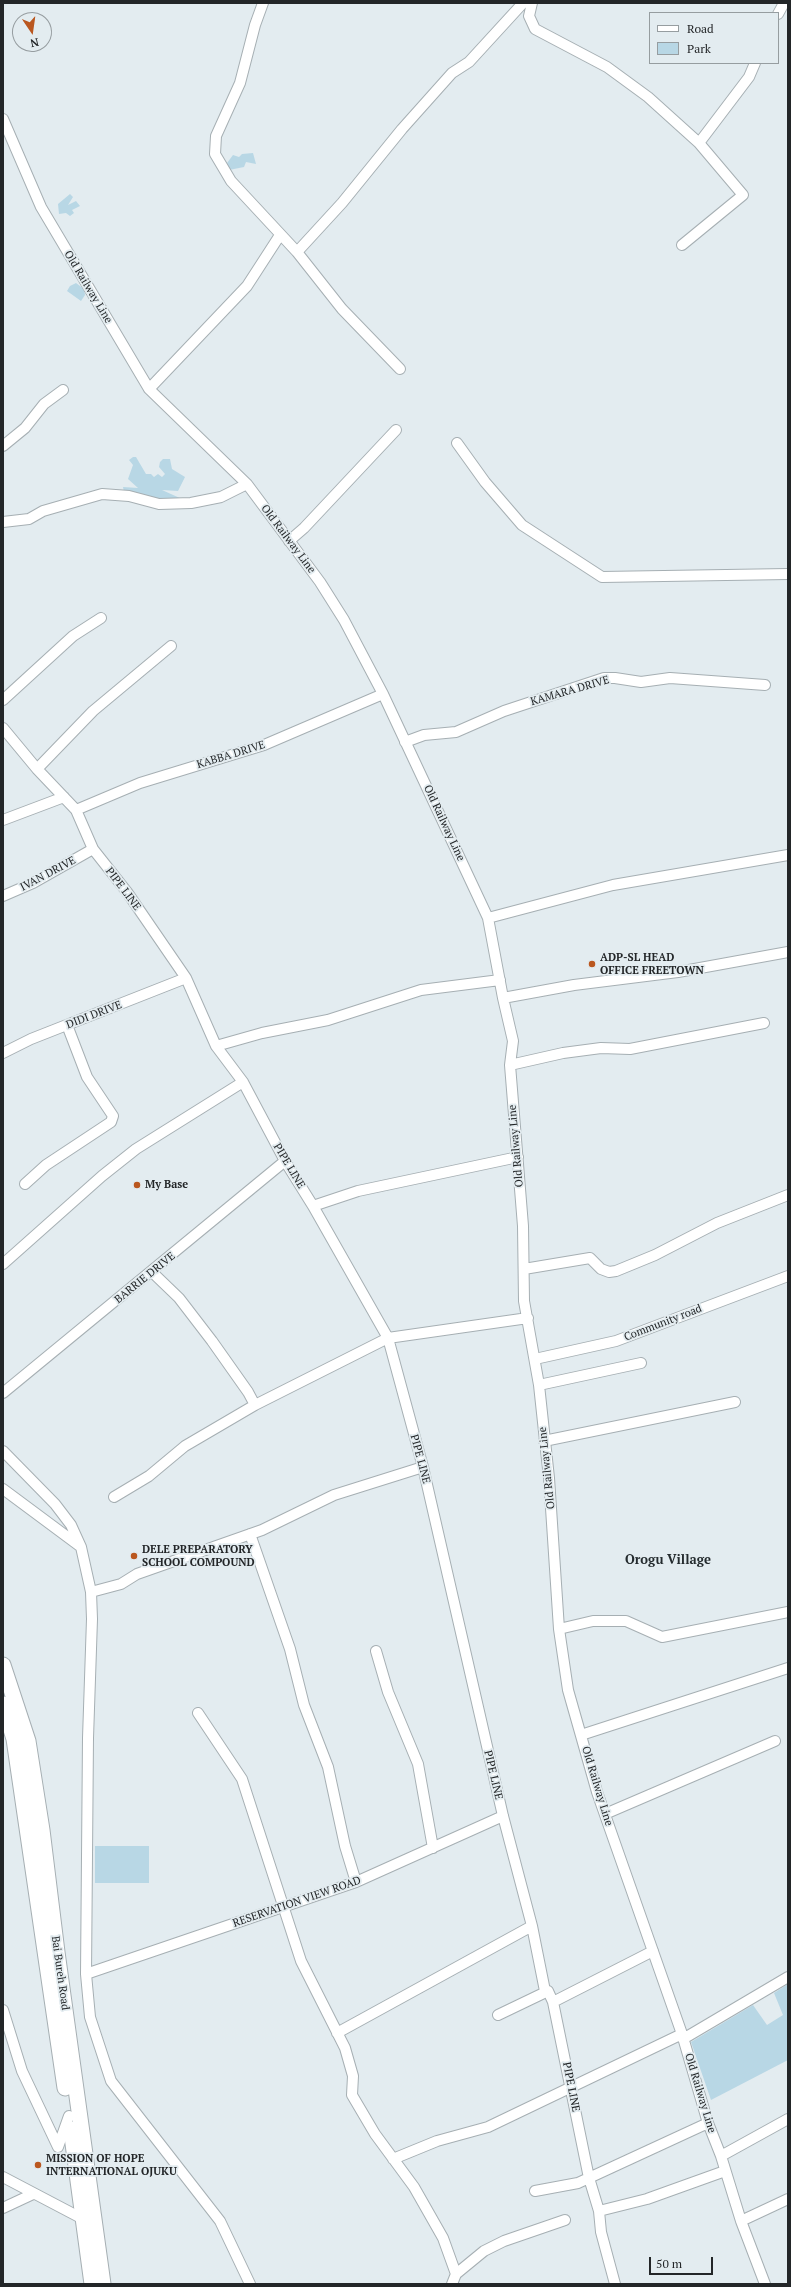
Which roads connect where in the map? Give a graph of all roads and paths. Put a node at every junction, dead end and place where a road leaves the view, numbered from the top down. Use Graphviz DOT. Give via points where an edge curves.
graph roads {
  1 [pos="263,3"];
  2 [pos="523,3"];
  3 [pos="532,3"];
  4 [pos="784,3"];
  5 [pos="779,12"];
  6 [pos="755,64"];
  7 [pos="3,118"];
  8 [pos="699,143"];
  9 [pos="280,235"];
  10 [pos="682,245"];
  11 [pos="297,252"];
  12 [pos="400,369"];
  13 [pos="149,389"];
  14 [pos="63,390"];
  15 [pos="396,430"];
  16 [pos="457,443"];
  17 [pos="3,446"];
  18 [pos="247,484"];
  19 [pos="3,522"];
  20 [pos="289,541"];
  21 [pos="788,574"];
  22 [pos="101,618"];
  23 [pos="171,646"];
  24 [pos="765,685"];
  25 [pos="383,694"];
  26 [pos="3,700"];
  27 [pos="3,728"];
  28 [pos="405,742"];
  29 [pos="37,769"];
  30 [pos="64,797"];
  31 [pos="76,810"];
  32 [pos="3,820"];
  33 [pos="93,849"];
  34 [pos="788,856"];
  35 [pos="3,896"];
  36 [pos="488,918"];
  37 [pos="788,952"];
  38 [pos="186,978"];
  39 [pos="500,980"];
  40 [pos="502,998"];
  41 [pos="764,1023"];
  42 [pos="67,1025"];
  43 [pos="216,1046"];
  44 [pos="3,1053"];
  45 [pos="510,1066"];
  46 [pos="243,1082"];
  47 [pos="518,1157"];
  48 [pos="285,1161"];
  49 [pos="25,1184"];
  50 [pos="788,1194"];
  51 [pos="313,1206"];
  52 [pos="3,1264"];
  53 [pos="524,1269"];
  54 [pos="152,1272"];
  55 [pos="788,1276"];
  56 [pos="528,1318"];
  57 [pos="388,1338"];
  58 [pos="536,1359"];
  59 [pos="641,1363"];
  60 [pos="539,1385"];
  61 [pos="3,1393"];
  62 [pos="735,1402"];
  63 [pos="255,1405"];
  64 [pos="544,1441"];
  65 [pos="3,1451"];
  66 [pos="423,1467"];
  67 [pos="3,1490"];
  68 [pos="114,1497"];
  69 [pos="250,1534"];
  70 [pos="81,1547"];
  71 [pos="91,1592"];
  72 [pos="788,1612"];
  73 [pos="559,1628"];
  74 [pos="376,1651"];
  75 [pos="3,1665"];
  76 [pos="788,1668"];
  77 [pos="3,1704"];
  78 [pos="198,1713"];
  79 [pos="581,1735"];
  80 [pos="775,1741"];
  81 [pos="605,1814"];
  82 [pos="503,1816"];
  83 [pos="433,1848"];
  84 [pos="356,1882"];
  85 [pos="284,1907"];
  86 [pos="532,1926"];
  87 [pos="653,1951"];
  88 [pos="86,1974"];
  89 [pos="788,1977"];
  90 [pos="548,1991"];
  91 [pos="554,2002"];
  92 [pos="3,2010"];
  93 [pos="498,2015"];
  94 [pos="338,2034"];
  95 [pos="683,2036"];
  96 [pos="571,2087"];
  97 [pos="70,2116"];
  98 [pos="788,2119"];
  99 [pos="708,2123"];
  100 [pos="721,2156"];
  101 [pos="393,2158"];
  102 [pos="725,2171"];
  103 [pos="3,2177"];
  104 [pos="589,2178"];
  105 [pos="535,2191"];
  106 [pos="34,2194"];
  107 [pos="788,2200"];
  108 [pos="3,2208"];
  109 [pos="599,2211"];
  110 [pos="83,2219"];
  111 [pos="565,2220"];
  112 [pos="741,2221"];
  113 [pos="454,2279"];
  114 [pos="92,2284"];
  115 [pos="103,2284"];
  116 [pos="250,2284"];
  117 [pos="615,2284"];
  118 [pos="765,2284"];
  1 -- 9 [label="street" via="240,83 219,125 214,145 215,154 231,181"];
  2 -- 11 [label="street" via="469,62 452,73"];
  3 -- 8 [label="street" via="529,16 535,29 607,67 648,97"];
  4 -- 5 [label="street"];
  6 -- 8 [label="street" via="749,77"];
  7 -- 13 [label="street, Old Railway Line" via="41,207"];
  8 -- 10 [label="street" via="743,194"];
  9 -- 11 [label="street"];
  9 -- 13 [label="street" via="247,286"];
  11 -- 12 [label="street" via="342,309"];
  13 -- 18 [label="street, Old Railway Line"];
  14 -- 17 [label="street" via="44,404 25,428"];
  15 -- 20 [label="street"];
  16 -- 21 [label="street" via="485,482 522,525 602,577"];
  18 -- 19 [label="street" via="221,497 191,503 159,504 129,496 102,494 43,511 29,519"];
  18 -- 20 [label="street, Old Railway Line"];
  20 -- 25 [label="street, Old Railway Line" via="320,582 344,620"];
  22 -- 26 [label="street" via="73,636"];
  23 -- 29 [label="street" via="93,711"];
  24 -- 28 [label="street, KAMARA DRIVE" via="670,678 641,682 604,678 504,711 456,732 424,735"];
  25 -- 28 [label="street, Old Railway Line"];
  25 -- 31 [label="street, KABBA DRIVE" via="264,745 140,783"];
  27 -- 29 [label="street, PIPE LINE"];
  28 -- 36 [label="street, Old Railway Line"];
  29 -- 30 [label="street, PIPE LINE"];
  30 -- 31 [label="street, PIPE LINE"];
  30 -- 32 [label="street"];
  31 -- 33 [label="street, PIPE LINE"];
  33 -- 35 [label="street, IVAN DRIVE" via="33,883"];
  33 -- 38 [label="street, PIPE LINE" via="127,892"];
  34 -- 36 [label="street" via="613,885"];
  36 -- 39 [label="street, Old Railway Line"];
  37 -- 40 [label="street" via="678,972 574,985"];
  38 -- 42 [label="street, DIDI DRIVE"];
  38 -- 43 [label="street, PIPE LINE"];
  39 -- 40 [label="street, Old Railway Line"];
  39 -- 43 [label="street" via="421,990 328,1020 262,1033"];
  40 -- 45 [label="street, Old Railway Line" via="513,1041"];
  41 -- 45 [label="street" via="630,1049 602,1048 563,1053"];
  42 -- 44 [label="street, DIDI DRIVE"];
  42 -- 49 [label="street" via="87,1078 113,1116 111,1122 46,1165"];
  43 -- 46 [label="street, PIPE LINE"];
  45 -- 47 [label="street, Old Railway Line"];
  46 -- 48 [label="street, PIPE LINE"];
  46 -- 52 [label="street" via="136,1149"];
  47 -- 51 [label="street" via="358,1191"];
  47 -- 53 [label="street, Old Railway Line"];
  48 -- 51 [label="street, PIPE LINE"];
  48 -- 54 [label="street, BARRIE DRIVE"];
  50 -- 53 [label="street" via="717,1223 655,1255 609,1272 601,1269 590,1258"];
  51 -- 57 [label="street, PIPE LINE"];
  53 -- 56 [label="street, Old Railway Line" via="524,1300"];
  54 -- 61 [label="street, BARRIE DRIVE"];
  54 -- 63 [label="street" via="179,1298 212,1341"];
  55 -- 58 [label="street, Community road" via="616,1341"];
  56 -- 57 [label="street"];
  56 -- 58 [label="street, Old Railway Line"];
  57 -- 63 [label="street"];
  57 -- 66 [label="street, PIPE LINE"];
  58 -- 60 [label="street, Old Railway Line"];
  59 -- 60 [label="street"];
  60 -- 64 [label="street, Old Railway Line"];
  62 -- 64 [label="street"];
  63 -- 68 [label="street" via="185,1446 149,1476"];
  64 -- 73 [label="street, Old Railway Line" via="549,1478"];
  65 -- 70 [label="street" via="55,1504 71,1525"];
  66 -- 69 [label="street" via="334,1495"];
  66 -- 82 [label="street, PIPE LINE"];
  67 -- 70 [label="street"];
  69 -- 71 [label="street" via="137,1574 121,1584"];
  69 -- 84 [label="street" via="290,1649 304,1705 328,1767 345,1846"];
  70 -- 71 [label="street"];
  71 -- 88 [label="street"];
  72 -- 73 [label="street" via="662,1637 626,1621 593,1621"];
  73 -- 79 [label="street, Old Railway Line" via="568,1690"];
  74 -- 83 [label="street" via="388,1692 418,1764"];
  75 -- 115 [label="highway, Bai Bureh Road" via="29,1748"];
  76 -- 79 [label="street"];
  77 -- 97 [label="highway, Bai Bureh Road" via="16,1747"];
  78 -- 85 [label="street" via="242,1779"];
  79 -- 81 [label="street, Old Railway Line"];
  80 -- 81 [label="street"];
  81 -- 87 [label="street, Old Railway Line"];
  82 -- 83 [label="street, RESERVATION VIEW ROAD"];
  82 -- 86 [label="street, PIPE LINE"];
  83 -- 84 [label="street, RESERVATION VIEW ROAD"];
  84 -- 85 [label="street, RESERVATION VIEW ROAD"];
  85 -- 88 [label="street, RESERVATION VIEW ROAD"];
  85 -- 94 [label="street" via="301,1961"];
  86 -- 90 [label="street, PIPE LINE" via="545,1991"];
  86 -- 94 [label="street"];
  87 -- 91 [label="street"];
  87 -- 95 [label="street, Old Railway Line"];
  88 -- 116 [label="street" via="90,2017 110,2081 220,2220"];
  89 -- 95 [label="street"];
  90 -- 91 [label="street, PIPE LINE"];
  90 -- 93 [label="street"];
  91 -- 96 [label="street, PIPE LINE"];
  92 -- 97 [label="street" via="22,2071 58,2147"];
  94 -- 101 [label="street" via="353,2076 352,2095"];
  95 -- 96 [label="street"];
  95 -- 99 [label="street, Old Railway Line"];
  96 -- 101 [label="street" via="488,2127 437,2141"];
  96 -- 104 [label="street, PIPE LINE"];
  97 -- 110 [label="highway, Bai Bureh Road"];
  98 -- 100 [label="street"];
  99 -- 100 [label="street, Old Railway Line"];
  99 -- 104 [label="street"];
  100 -- 102 [label="street, Old Railway Line"];
  101 -- 113 [label="street" via="414,2186 443,2238"];
  102 -- 109 [label="street" via="647,2199"];
  102 -- 112 [label="street, Old Railway Line"];
  103 -- 106 [label="street"];
  104 -- 105 [label="street" via="578,2183"];
  104 -- 109 [label="street, PIPE LINE"];
  106 -- 108 [label="street"];
  106 -- 110 [label="street"];
  107 -- 112 [label="street"];
  109 -- 117 [label="street, PIPE LINE" via="601,2232"];
  110 -- 114 [label="highway, Bai Bureh Road"];
  111 -- 113 [label="street" via="504,2241 484,2251"];
  112 -- 118 [label="street, Old Railway Line"];
}
